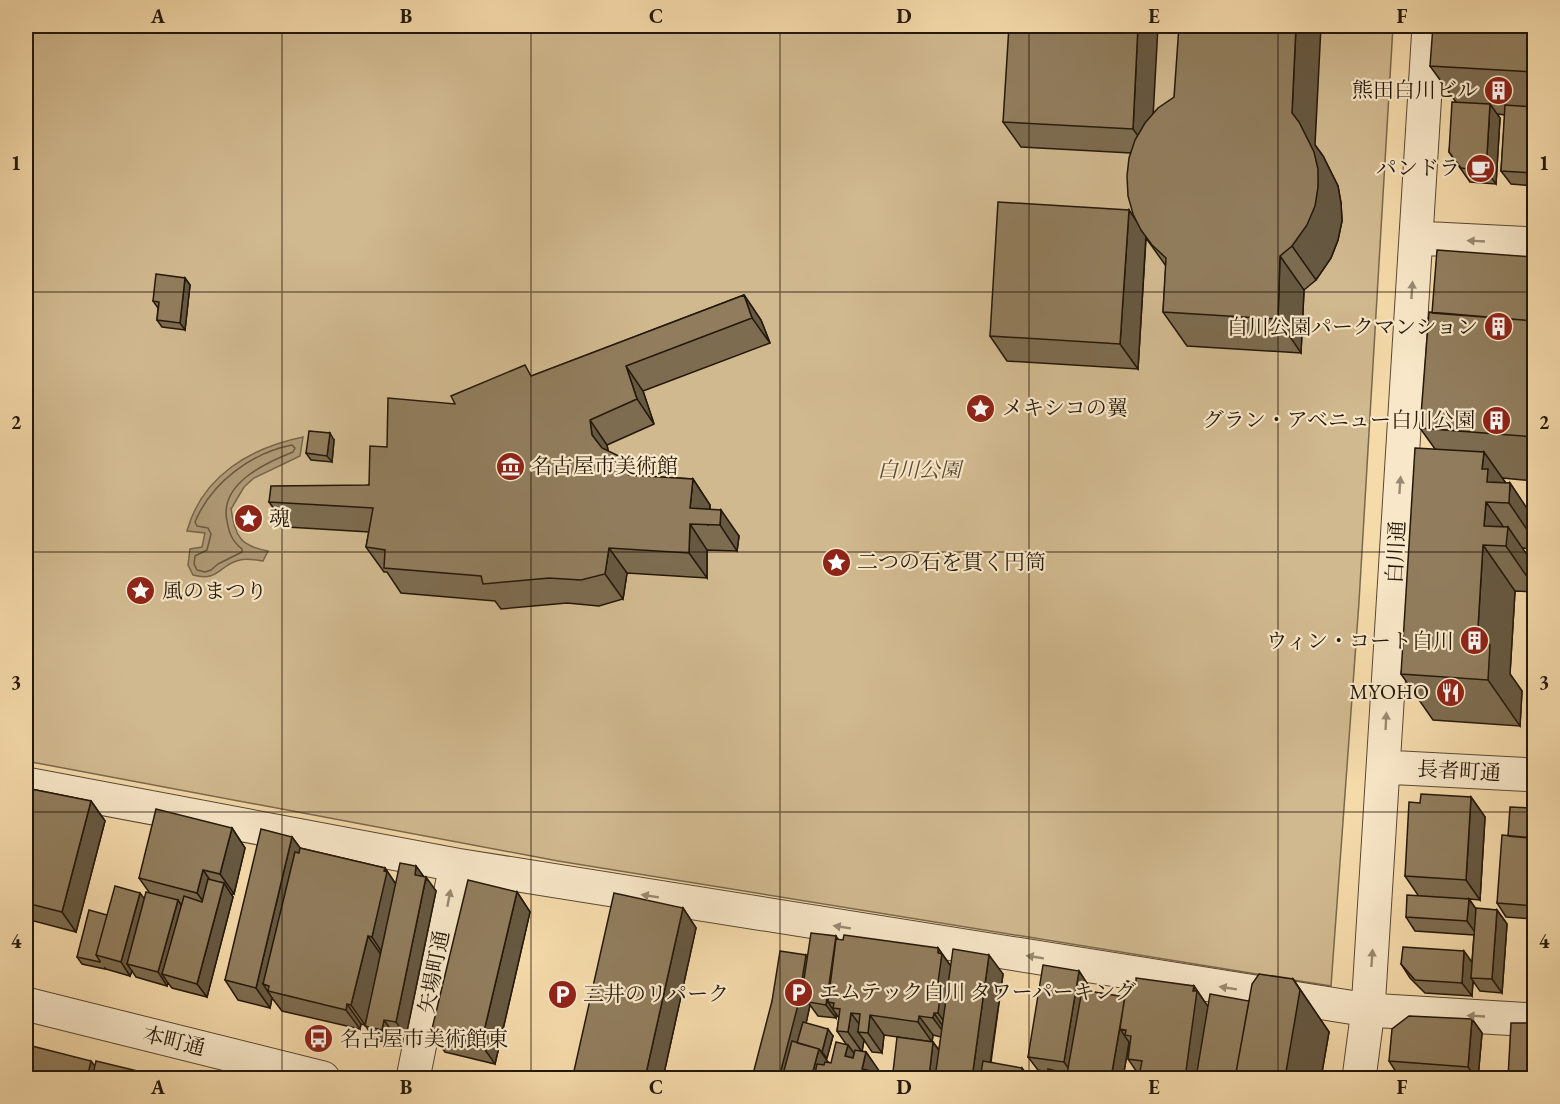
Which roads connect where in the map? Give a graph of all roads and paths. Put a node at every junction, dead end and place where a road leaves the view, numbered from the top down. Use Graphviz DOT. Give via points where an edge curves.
graph roads {
  1 [pos="1429,26"];
  2 [pos="1416,238"];
  3 [pos="1534,244"];
  4 [pos="1383,767"];
  5 [pos="1534,775"];
  6 [pos="26,784"];
  7 [pos="456,865"];
  8 [pos="26,1004"];
  9 [pos="1368,1010"];
  10 [pos="1534,1020"];
  11 [pos="323,1078"];
  12 [pos="413,1078"];
  13 [pos="1359,1078"];
  1 -- 2 [label="street, 白川通"];
  3 -- 2 [label="street, one-way"];
  4 -- 2 [label="street, 白川通, one-way"];
  4 -- 5 [label="street, 長者町通"];
  9 -- 4 [label="street, 白川通, one-way"];
  6 -- 7 [label="street"];
  9 -- 7 [label="street, one-way"];
  12 -- 7 [label="street, 矢場町通, one-way"];
  8 -- 11 [label="street, 本町通"];
  10 -- 9 [label="street, one-way"];
  9 -- 13 [label="street, 白川通"];
}
